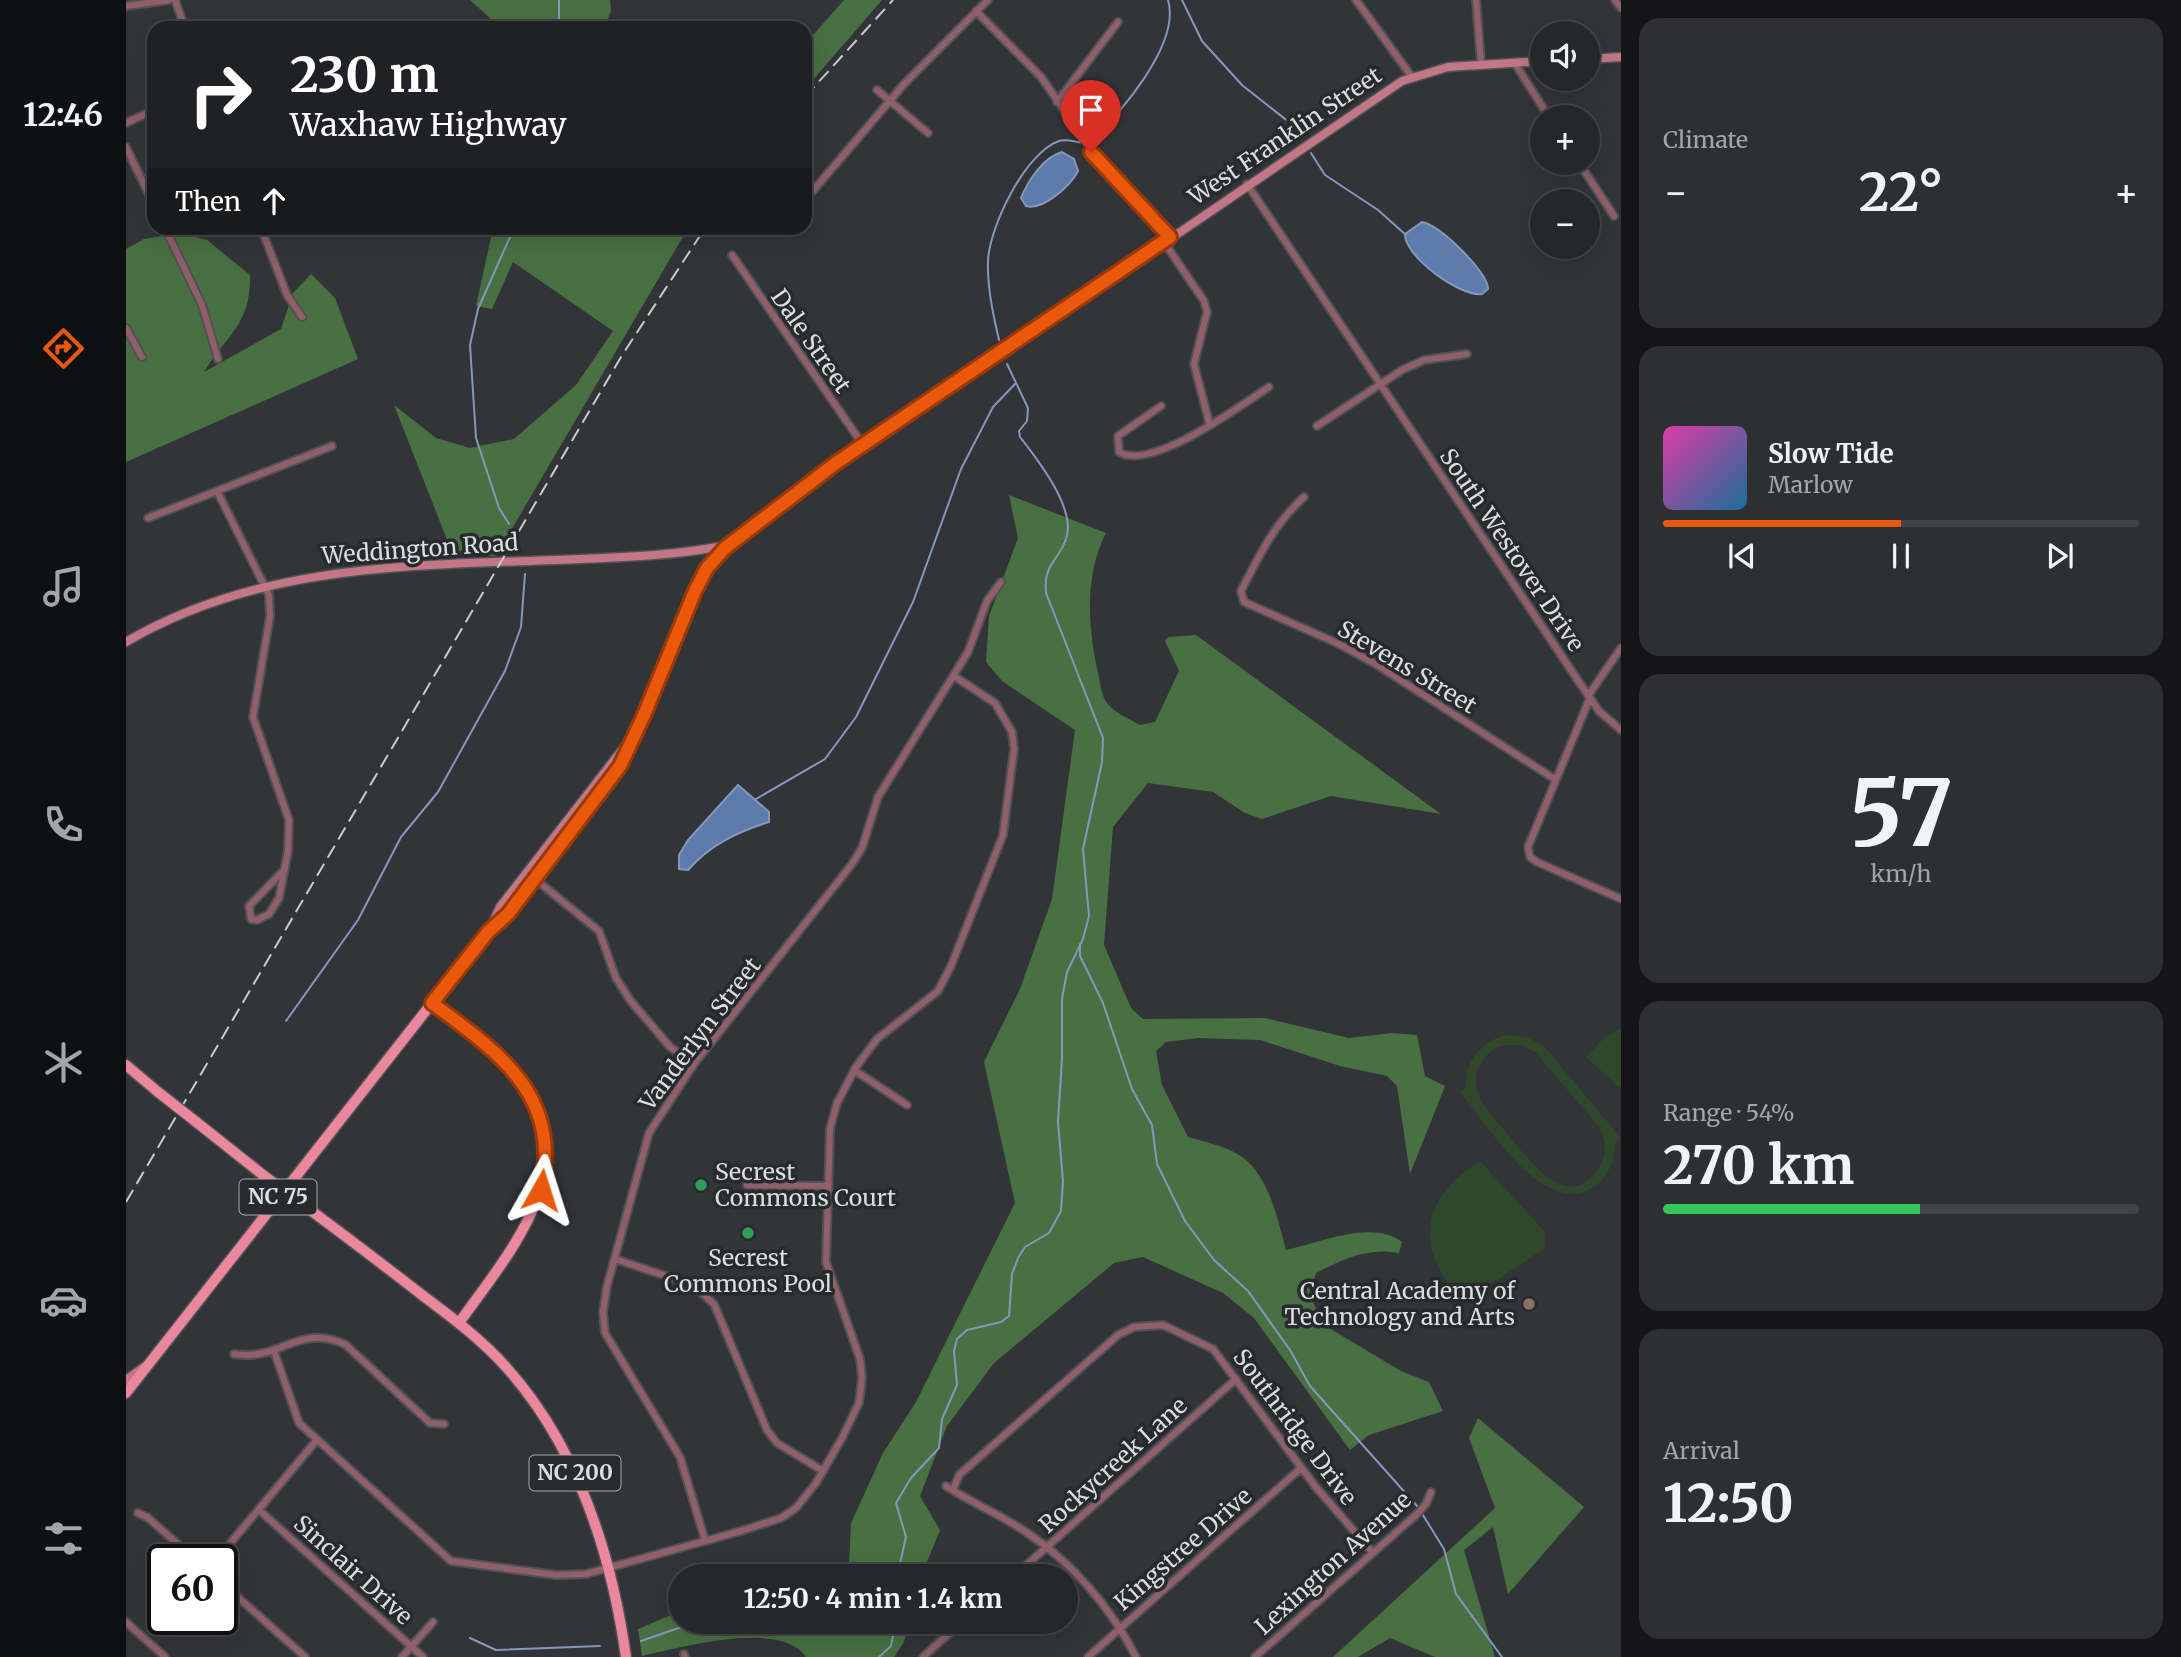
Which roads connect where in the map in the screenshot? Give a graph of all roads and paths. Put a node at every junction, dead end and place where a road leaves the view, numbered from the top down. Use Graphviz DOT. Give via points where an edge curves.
graph roads {
  1 [pos="169,0"];
  2 [pos="175,0"];
  3 [pos="988,0"];
  4 [pos="1356,0"];
  5 [pos="1476,0"];
  6 [pos="1615,0"];
  7 [pos="126,5"];
  8 [pos="1621,8"];
  9 [pos="976,11"];
  10 [pos="183,21"];
  11 [pos="1118,22"];
  12 [pos="1621,57"];
  13 [pos="1600,58"];
  14 [pos="1530,61"];
  15 [pos="1514,62"];
  16 [pos="1481,64"];
  17 [pos="1412,77"];
  18 [pos="877,90"];
  19 [pos="890,101"];
  20 [pos="1057,102"];
  21 [pos="1541,105"];
  22 [pos="147,113"];
  23 [pos="126,123"];
  24 [pos="928,133"];
  25 [pos="126,147"];
  26 [pos="1587,175"];
  27 [pos="1247,184"];
  28 [pos="147,190"];
  29 [pos="812,192"];
  30 [pos="1614,216"];
  31 [pos="168,235"];
  32 [pos="264,235"];
  33 [pos="1167,239"];
  34 [pos="733,255"];
  35 [pos="302,317"];
  36 [pos="126,328"];
  37 [pos="129,341"];
  38 [pos="1467,354"];
  39 [pos="142,357"];
  40 [pos="218,359"];
  41 [pos="1382,383"];
  42 [pos="1269,387"];
  43 [pos="1161,406"];
  44 [pos="1209,422"];
  45 [pos="1317,426"];
  46 [pos="863,445"];
  47 [pos="332,446"];
  48 [pos="217,491"];
  49 [pos="1304,497"];
  50 [pos="148,518"];
  51 [pos="728,545"];
  52 [pos="1001,582"];
  53 [pos="263,586"];
  54 [pos="126,642"];
  55 [pos="1621,648"];
  56 [pos="954,676"];
  57 [pos="1589,697"];
  58 [pos="1621,730"];
  59 [pos="631,739"];
  60 [pos="1556,780"];
  61 [pos="546,847"];
  62 [pos="284,870"];
  63 [pos="535,879"];
  64 [pos="1621,899"];
  65 [pos="488,932"];
  66 [pos="432,1003"];
  67 [pos="694,1064"];
  68 [pos="126,1065"];
  69 [pos="854,1070"];
  70 [pos="907,1105"];
  71 [pos="747,1185"];
  72 [pos="826,1186"];
  73 [pos="615,1259"];
  74 [pos="459,1323"];
  75 [pos="274,1351"];
  76 [pos="234,1354"];
  77 [pos="148,1364"];
  78 [pos="126,1380"];
  79 [pos="1236,1380"];
  80 [pos="126,1393"];
  81 [pos="444,1424"];
  82 [pos="316,1441"];
  83 [pos="1301,1468"];
  84 [pos="823,1471"];
  85 [pos="1431,1492"];
  86 [pos="259,1510"];
  87 [pos="138,1513"];
  88 [pos="705,1540"];
  89 [pos="178,1544"];
  90 [pos="230,1544"];
  91 [pos="1046,1547"];
  92 [pos="1373,1553"];
  93 [pos="1027,1564"];
  94 [pos="610,1566"];
  95 [pos="238,1597"];
  96 [pos="126,1622"];
  97 [pos="433,1622"];
  98 [pos="1121,1627"];
  99 [pos="949,1634"];
  100 [pos="411,1646"];
  101 [pos="165,1657"];
  102 [pos="305,1657"];
  103 [pos="402,1657"];
  104 [pos="423,1657"];
  105 [pos="626,1657"];
  106 [pos="923,1657"];
  107 [pos="1087,1657"];
  108 [pos="1136,1657"];
  109 [pos="1255,1657"];
  1 -- 7 [label="street"];
  2 -- 10 [label="street"];
  3 -- 9 [label="street"];
  4 -- 17 [label="street"];
  5 -- 16 [label="street"];
  6 -- 8 [label="street"];
  9 -- 19 [label="street"];
  9 -- 20 [label="street" via="1041,77"];
  11 -- 20 [label="street"];
  12 -- 13 [label="main road"];
  14 -- 15 [label="main road, West Franklin Street"];
  15 -- 16 [label="main road, West Franklin Street"];
  15 -- 21 [label="street"];
  16 -- 17 [label="main road, West Franklin Street"];
  17 -- 27 [label="main road, West Franklin Street"];
  18 -- 19 [label="street"];
  19 -- 24 [label="street"];
  19 -- 29 [label="street"];
  20 -- 33 [label="street" via="1110,176"];
  22 -- 23 [label="street"];
  25 -- 28 [label="street"];
  26 -- 30 [label="street"];
  27 -- 33 [label="main road, West Franklin Street"];
  27 -- 41 [label="street, South Westover Drive"];
  31 -- 40 [label="street" via="202,305"];
  32 -- 35 [label="street" via="287,295"];
  33 -- 44 [label="street" via="1207,312 1194,364"];
  33 -- 46 [label="main road, West Franklin Street"];
  34 -- 46 [label="street, Dale Street"];
  36 -- 37 [label="street"];
  37 -- 39 [label="street"];
  38 -- 41 [label="street" via="1424,360"];
  41 -- 45 [label="street"];
  41 -- 57 [label="street, South Westover Drive"];
  42 -- 44 [label="street"];
  43 -- 44 [label="street" via="1118,436 1119,452 1125,456 1150,454 1197,434"];
  46 -- 51 [label="main road, West Franklin Street"];
  47 -- 48 [label="street"];
  48 -- 50 [label="street"];
  48 -- 53 [label="street"];
  49 -- 60 [label="street, Stevens Street" via="1282,517 1241,591 1244,602 1374,663"];
  51 -- 53 [label="main road, Weddington Road" via="653,556 346,570"];
  51 -- 59 [label="main road, West Franklin Street" via="707,568 695,591"];
  52 -- 56 [label="street, Vanderlyn Street" via="987,601"];
  53 -- 54 [label="main road, Weddington Road" via="191,611"];
  53 -- 62 [label="street" via="269,596 270,616 253,717 289,820"];
  55 -- 57 [label="street"];
  56 -- 67 [label="street, Vanderlyn Street" via="878,797 862,848 852,864"];
  56 -- 69 [label="street" via="995,703 1012,732 1003,835 937,991 877,1039"];
  57 -- 58 [label="street, South Westover Drive"];
  57 -- 60 [label="street"];
  59 -- 61 [label="main road"];
  59 -- 63 [label="main road" via="610,781"];
  60 -- 64 [label="street" via="1528,847 1530,857"];
  61 -- 63 [label="main road"];
  61 -- 65 [label="main road" via="500,908"];
  62 -- 62 [label="street" via="255,897 249,906 251,919 263,918 276,906"];
  63 -- 65 [label="main road"];
  63 -- 67 [label="street" via="599,931 616,978 630,1000 670,1047"];
  65 -- 66 [label="main road"];
  66 -- 74 [label="main road" via="518,1074 533,1100 545,1149 541,1190 528,1224"];
  66 -- 77 [label="main road, NC 75"];
  67 -- 73 [label="street, Vanderlyn Street" via="649,1133"];
  68 -- 74 [label="main road, NC 200, bridge"];
  69 -- 70 [label="street"];
  69 -- 72 [label="street" via="830,1129"];
  71 -- 72 [label="street"];
  72 -- 84 [label="street" via="826,1262 860,1359 862,1378 859,1403"];
  73 -- 84 [label="street" via="692,1285 714,1304 767,1430 777,1443"];
  73 -- 88 [label="street, Vanderlyn Street" via="603,1312 605,1333 680,1457"];
  74 -- 94 [label="main road, NC 200" via="505,1365 546,1420 581,1486"];
  75 -- 76 [label="street"];
  75 -- 81 [label="street" via="313,1336 329,1337 346,1345 430,1423"];
  75 -- 82 [label="street" via="299,1423"];
  77 -- 78 [label="main road"];
  77 -- 80 [label="main road, NC 75"];
  79 -- 83 [label="street, Southridge Drive"];
  79 -- 91 [label="street, Rockycreek Lane"];
  79 -- 91 [label="street, Southridge Drive" via="1213,1349 1163,1325 1134,1327 1118,1335 949,1488"];
  82 -- 86 [label="street"];
  82 -- 94 [label="street" via="451,1561 556,1575 586,1574"];
  83 -- 92 [label="street, Southridge Drive"];
  83 -- 98 [label="street, Kingstree Drive"];
  84 -- 88 [label="street" via="796,1508 781,1518"];
  85 -- 92 [label="street, Lexington Avenue" via="1417,1514"];
  86 -- 90 [label="street"];
  86 -- 100 [label="street, Sinclair Drive"];
  87 -- 89 [label="street"];
  88 -- 94 [label="street"];
  91 -- 93 [label="street, Rockycreek Lane"];
  91 -- 98 [label="street" via="1071,1567"];
  92 -- 109 [label="street, Lexington Avenue"];
  94 -- 105 [label="main road, NC 200"];
  95 -- 102 [label="street"];
  96 -- 101 [label="street"];
  97 -- 100 [label="street"];
  98 -- 107 [label="street, Kingstree Drive"];
  98 -- 108 [label="street"];
  99 -- 106 [label="street"];
  100 -- 103 [label="street"];
  100 -- 104 [label="street, Sinclair Drive"];
}
